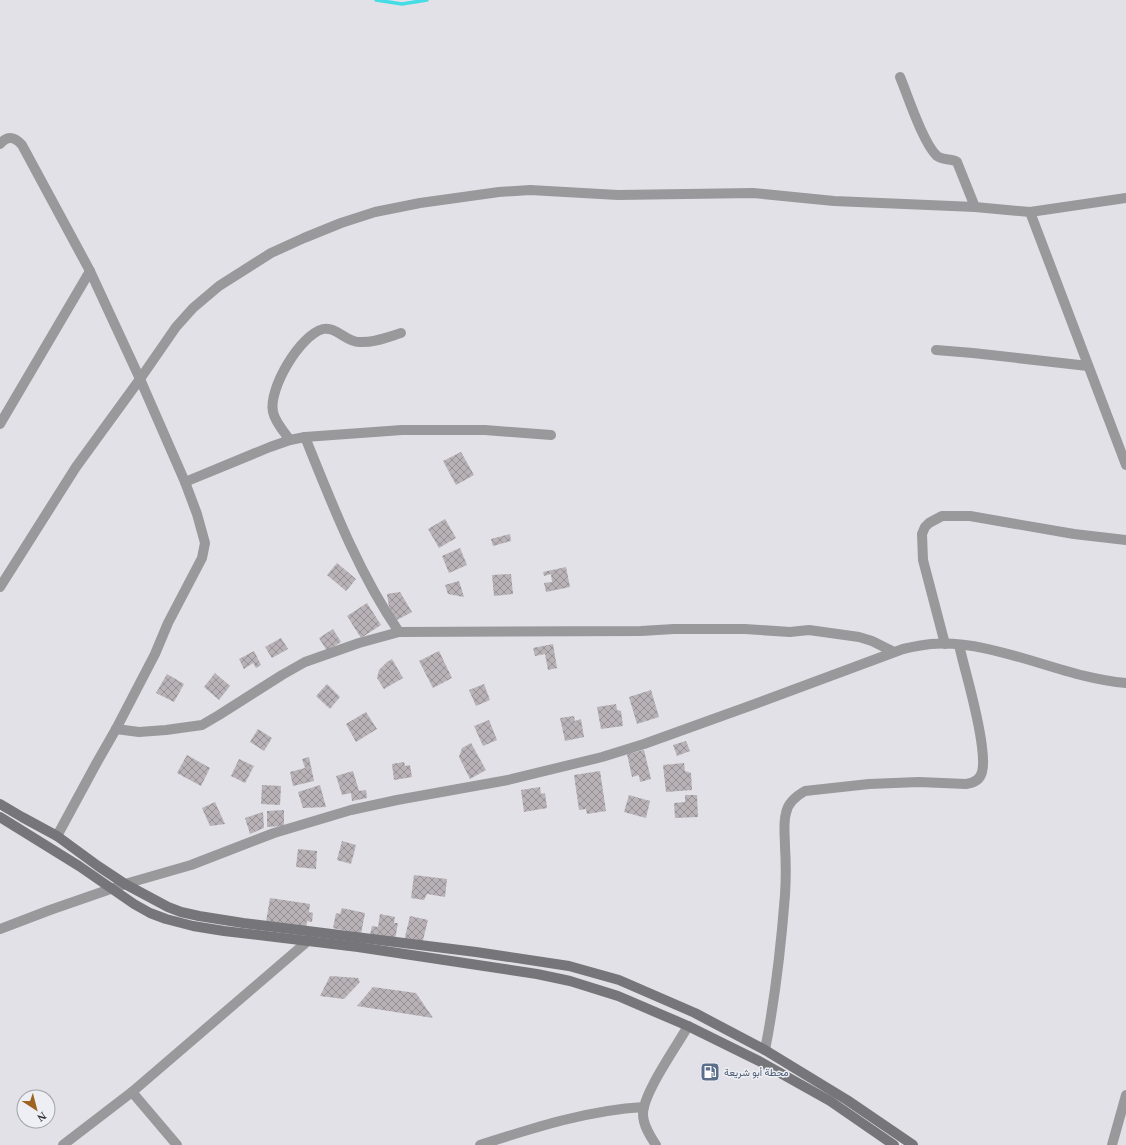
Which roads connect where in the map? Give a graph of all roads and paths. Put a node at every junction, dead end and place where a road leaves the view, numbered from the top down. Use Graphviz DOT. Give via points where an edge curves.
graph roads {
  1 [pos="900,77"];
  2 [pos="0,144"];
  3 [pos="1126,198"];
  4 [pos="975,207"];
  5 [pos="1030,212"];
  6 [pos="90,271"];
  7 [pos="401,333"];
  8 [pos="936,350"];
  9 [pos="1088,366"];
  10 [pos="140,379"];
  11 [pos="0,424"];
  12 [pos="551,435"];
  13 [pos="305,437"];
  14 [pos="290,440"];
  15 [pos="1126,465"];
  16 [pos="185,482"];
  17 [pos="1126,540"];
  18 [pos="0,587"];
  19 [pos="399,632"];
  20 [pos="945,644"];
  21 [pos="959,645"];
  22 [pos="894,652"];
  23 [pos="1126,683"];
  24 [pos="116,729"];
  25 [pos="0,804"];
  26 [pos="0,817"];
  27 [pos="57,836"];
  28 [pos="125,884"];
  29 [pos="112,888"];
  30 [pos="0,929"];
  31 [pos="309,940"];
  32 [pos="688,1026"];
  33 [pos="765,1050"];
  34 [pos="132,1092"];
  35 [pos="1126,1095"];
  36 [pos="644,1107"];
  37 [pos="63,1145"];
  38 [pos="177,1145"];
  39 [pos="480,1145"];
  40 [pos="656,1145"];
  41 [pos="894,1145"];
  42 [pos="913,1145"];
  43 [pos="1112,1145"];
  1 -- 4 [label="street" via="927,142 940,158 957,162"];
  2 -- 6 [label="street" via="9,137 22,145"];
  3 -- 5 [label="street"];
  4 -- 5 [label="street"];
  4 -- 10 [label="street" via="834,201 754,194 618,195 530,190 464,196 398,207 369,214 304,238 271,253 219,286 193,308 176,327"];
  5 -- 9 [label="street"];
  6 -- 10 [label="street"];
  6 -- 11 [label="street"];
  7 -- 14 [label="street" via="359,342 350,340 338,332 322,329 309,337 283,371 273,399 276,420"];
  8 -- 9 [label="street"];
  9 -- 15 [label="street"];
  10 -- 16 [label="street"];
  10 -- 18 [label="street" via="76,468"];
  12 -- 13 [label="street" via="485,430 402,430"];
  13 -- 14 [label="street"];
  13 -- 19 [label="street" via="333,507 372,590"];
  14 -- 16 [label="street"];
  16 -- 24 [label="street" via="197,514 205,549"];
  17 -- 20 [label="street" via="970,516 942,516 929,523 922,534 923,560"];
  19 -- 22 [label="street" via="731,628 790,632 809,630 859,637"];
  19 -- 24 [label="street" via="359,642 305,662 202,725 140,732"];
  20 -- 21 [label="street"];
  20 -- 22 [label="street" via="918,646"];
  21 -- 23 [label="street" via="983,648 1100,679"];
  21 -- 33 [label="street" via="981,739 982,772 977,781 966,784 870,784 805,791 790,802 784,825 786,868 779,964"];
  22 -- 28 [label="street" via="602,757 508,780 351,810 274,833 191,866"];
  24 -- 27 [label="street"];
  25 -- 27 [label="main road"];
  26 -- 29 [label="main road"];
  27 -- 28 [label="main road"];
  28 -- 29 [label="street"];
  28 -- 33 [label="main road" via="168,907 199,916 476,952 585,970 619,980 669,1001"];
  29 -- 30 [label="street"];
  29 -- 31 [label="main road" via="150,913 193,926"];
  31 -- 32 [label="main road" via="554,977 618,996"];
  31 -- 34 [label="street"];
  32 -- 36 [label="street" via="662,1069"];
  32 -- 41 [label="main road" via="793,1079"];
  33 -- 42 [label="main road" via="847,1100"];
  34 -- 37 [label="street"];
  34 -- 38 [label="street"];
  35 -- 43 [label="street"];
  36 -- 39 [label="street" via="595,1113 548,1124"];
  36 -- 40 [label="street" via="644,1122"];
}
